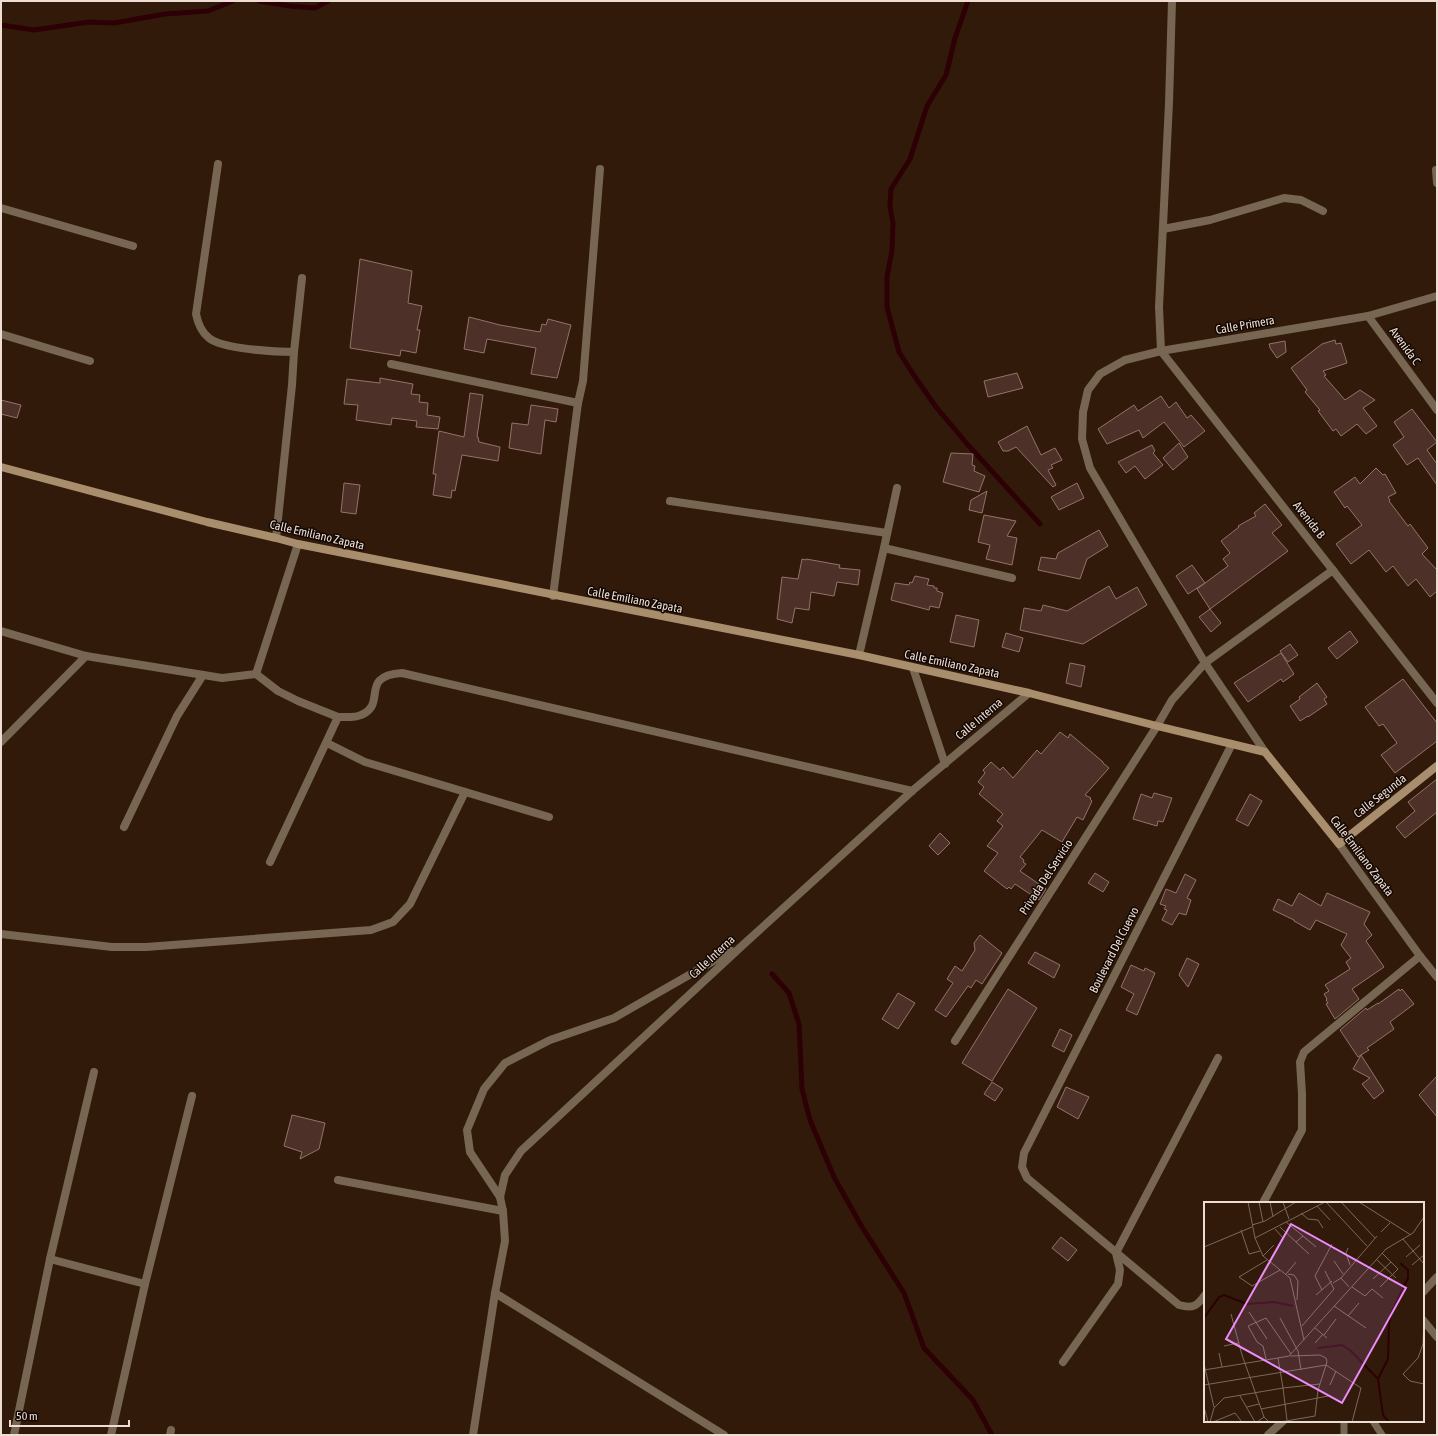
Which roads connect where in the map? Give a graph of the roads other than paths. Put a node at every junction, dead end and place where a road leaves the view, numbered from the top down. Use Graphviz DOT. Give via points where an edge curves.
graph roads {
  1 [pos="1172,1"];
  2 [pos="218,164"];
  3 [pos="600,169"];
  4 [pos="1436,170"];
  5 [pos="1437,183"];
  6 [pos="1,208"];
  7 [pos="1322,211"];
  8 [pos="1163,230"];
  9 [pos="133,246"];
  10 [pos="302,278"];
  11 [pos="1437,296"];
  12 [pos="1368,316"];
  13 [pos="1,334"];
  14 [pos="1161,351"];
  15 [pos="294,352"];
  16 [pos="90,361"];
  17 [pos="391,364"];
  18 [pos="578,403"];
  19 [pos="1437,410"];
  20 [pos="1083,412"];
  21 [pos="1,467"];
  22 [pos="897,488"];
  23 [pos="670,501"];
  24 [pos="888,534"];
  25 [pos="276,538"];
  26 [pos="298,544"];
  27 [pos="884,548"];
  28 [pos="1333,570"];
  29 [pos="1012,578"];
  30 [pos="553,596"];
  31 [pos="1,632"];
  32 [pos="86,656"];
  33 [pos="859,656"];
  34 [pos="1205,663"];
  35 [pos="913,668"];
  36 [pos="256,674"];
  37 [pos="203,675"];
  38 [pos="1029,693"];
  39 [pos="1437,703"];
  40 [pos="338,717"];
  41 [pos="1157,726"];
  42 [pos="1,742"];
  43 [pos="327,743"];
  44 [pos="1232,744"];
  45 [pos="1265,752"];
  46 [pos="945,764"];
  47 [pos="1437,766"];
  48 [pos="912,791"];
  49 [pos="465,792"];
  50 [pos="549,817"];
  51 [pos="124,827"];
  52 [pos="1339,844"];
  53 [pos="270,862"];
  54 [pos="1,934"];
  55 [pos="744,944"];
  56 [pos="1420,956"];
  57 [pos="1437,978"];
  58 [pos="955,1041"];
  59 [pos="1218,1058"];
  60 [pos="94,1072"];
  61 [pos="192,1096"];
  62 [pos="338,1180"];
  63 [pos="500,1197"];
  64 [pos="1265,1202"];
  65 [pos="503,1211"];
  66 [pos="1116,1253"];
  67 [pos="50,1259"];
  68 [pos="1437,1277"];
  69 [pos="145,1284"];
  70 [pos="1424,1291"];
  71 [pos="495,1293"];
  72 [pos="1204,1296"];
  73 [pos="1424,1321"];
  74 [pos="1437,1337"];
  75 [pos="1063,1362"];
  76 [pos="1282,1422"];
  77 [pos="1344,1422"];
  78 [pos="1374,1422"];
  79 [pos="14,1435"];
  80 [pos="111,1435"];
  81 [pos="472,1435"];
  82 [pos="724,1435"];
  83 [pos="1268,1435"];
  84 [pos="1344,1435"];
  85 [pos="1382,1435"];
  1 -- 8 [label="street"];
  2 -- 15 [label="street" via="196,314 200,328 208,338 218,344 273,352"];
  3 -- 18 [label="street" via="584,381"];
  4 -- 5 [label="street"];
  6 -- 9 [label="street"];
  7 -- 8 [label="street" via="1301,200 1284,198 1210,220"];
  8 -- 14 [label="street" via="1159,307"];
  10 -- 15 [label="street"];
  11 -- 12 [label="street, Calle Primera"];
  12 -- 14 [label="street, Calle Primera"];
  12 -- 19 [label="street, Avenida C"];
  13 -- 16 [label="street"];
  14 -- 20 [label="street, Calle Primera" via="1126,360 1100,374 1088,390"];
  14 -- 28 [label="street, Avenida B"];
  15 -- 25 [label="street"];
  17 -- 18 [label="street"];
  18 -- 30 [label="street"];
  20 -- 34 [label="street, Calle Emiliano Zapata" via="1082,439 1090,468"];
  21 -- 25 [label="main road, Calle Emiliano Zapata"];
  22 -- 24 [label="street"];
  23 -- 24 [label="street"];
  24 -- 27 [label="street"];
  25 -- 26 [label="main road, Calle Emiliano Zapata"];
  26 -- 30 [label="main road, Calle Emiliano Zapata"];
  26 -- 36 [label="street"];
  27 -- 29 [label="street"];
  27 -- 33 [label="street"];
  28 -- 34 [label="street, Privada Del Servicio"];
  28 -- 39 [label="street, Avenida B"];
  30 -- 33 [label="main road, Calle Emiliano Zapata"];
  31 -- 32 [label="street"];
  32 -- 37 [label="street"];
  32 -- 42 [label="street"];
  33 -- 35 [label="main road, Calle Emiliano Zapata"];
  34 -- 41 [label="street, Privada Del Servicio" via="1172,700"];
  34 -- 45 [label="street, Calle Emiliano Zapata"];
  35 -- 38 [label="main road, Calle Emiliano Zapata"];
  35 -- 46 [label="street, Calle Interna"];
  36 -- 37 [label="street" via="222,678"];
  36 -- 40 [label="street" via="278,691"];
  37 -- 51 [label="street" via="177,716"];
  38 -- 41 [label="main road, Calle Emiliano Zapata"];
  38 -- 46 [label="street, Calle Interna"];
  40 -- 43 [label="street"];
  40 -- 48 [label="street" via="360,715 369,709 374,703 376,686 383,677 402,673"];
  41 -- 44 [label="main road, Calle Emiliano Zapata"];
  41 -- 58 [label="street, Privada Del Servicio"];
  43 -- 49 [label="street" via="365,762"];
  43 -- 53 [label="street"];
  44 -- 45 [label="main road, Calle Emiliano Zapata"];
  44 -- 66 [label="street, Boulevard Del Cuervo" via="1024,1153 1022,1168 1027,1178"];
  45 -- 52 [label="main road, Calle Emiliano Zapata"];
  46 -- 48 [label="street, Calle Interna"];
  47 -- 52 [label="main road, Calle Segunda"];
  48 -- 55 [label="street, Calle Interna"];
  49 -- 50 [label="street"];
  49 -- 54 [label="street" via="410,904 393,922 371,930 146,947 112,947"];
  52 -- 56 [label="street, Calle Emiliano Zapata"];
  55 -- 63 [label="street, Calle Interna" via="521,1152 505,1176"];
  55 -- 63 [label="street" via="614,1018 550,1040 505,1063 484,1090 467,1130 470,1152"];
  56 -- 57 [label="street, Calle Emiliano Zapata"];
  56 -- 64 [label="street" via="1304,1052 1300,1062 1302,1130"];
  59 -- 66 [label="street"];
  60 -- 67 [label="street"];
  61 -- 69 [label="street"];
  62 -- 65 [label="street"];
  63 -- 65 [label="street"];
  65 -- 71 [label="street" via="505,1241"];
  66 -- 72 [label="street" via="1179,1305 1188,1308 1198,1304"];
  66 -- 75 [label="street" via="1120,1270 1118,1284"];
  67 -- 69 [label="street"];
  67 -- 79 [label="street"];
  68 -- 70 [label="street"];
  69 -- 80 [label="street"];
  71 -- 81 [label="street"];
  71 -- 82 [label="street"];
  73 -- 74 [label="street"];
  76 -- 83 [label="street"];
  77 -- 84 [label="lane"];
  78 -- 85 [label="lane"];
}
